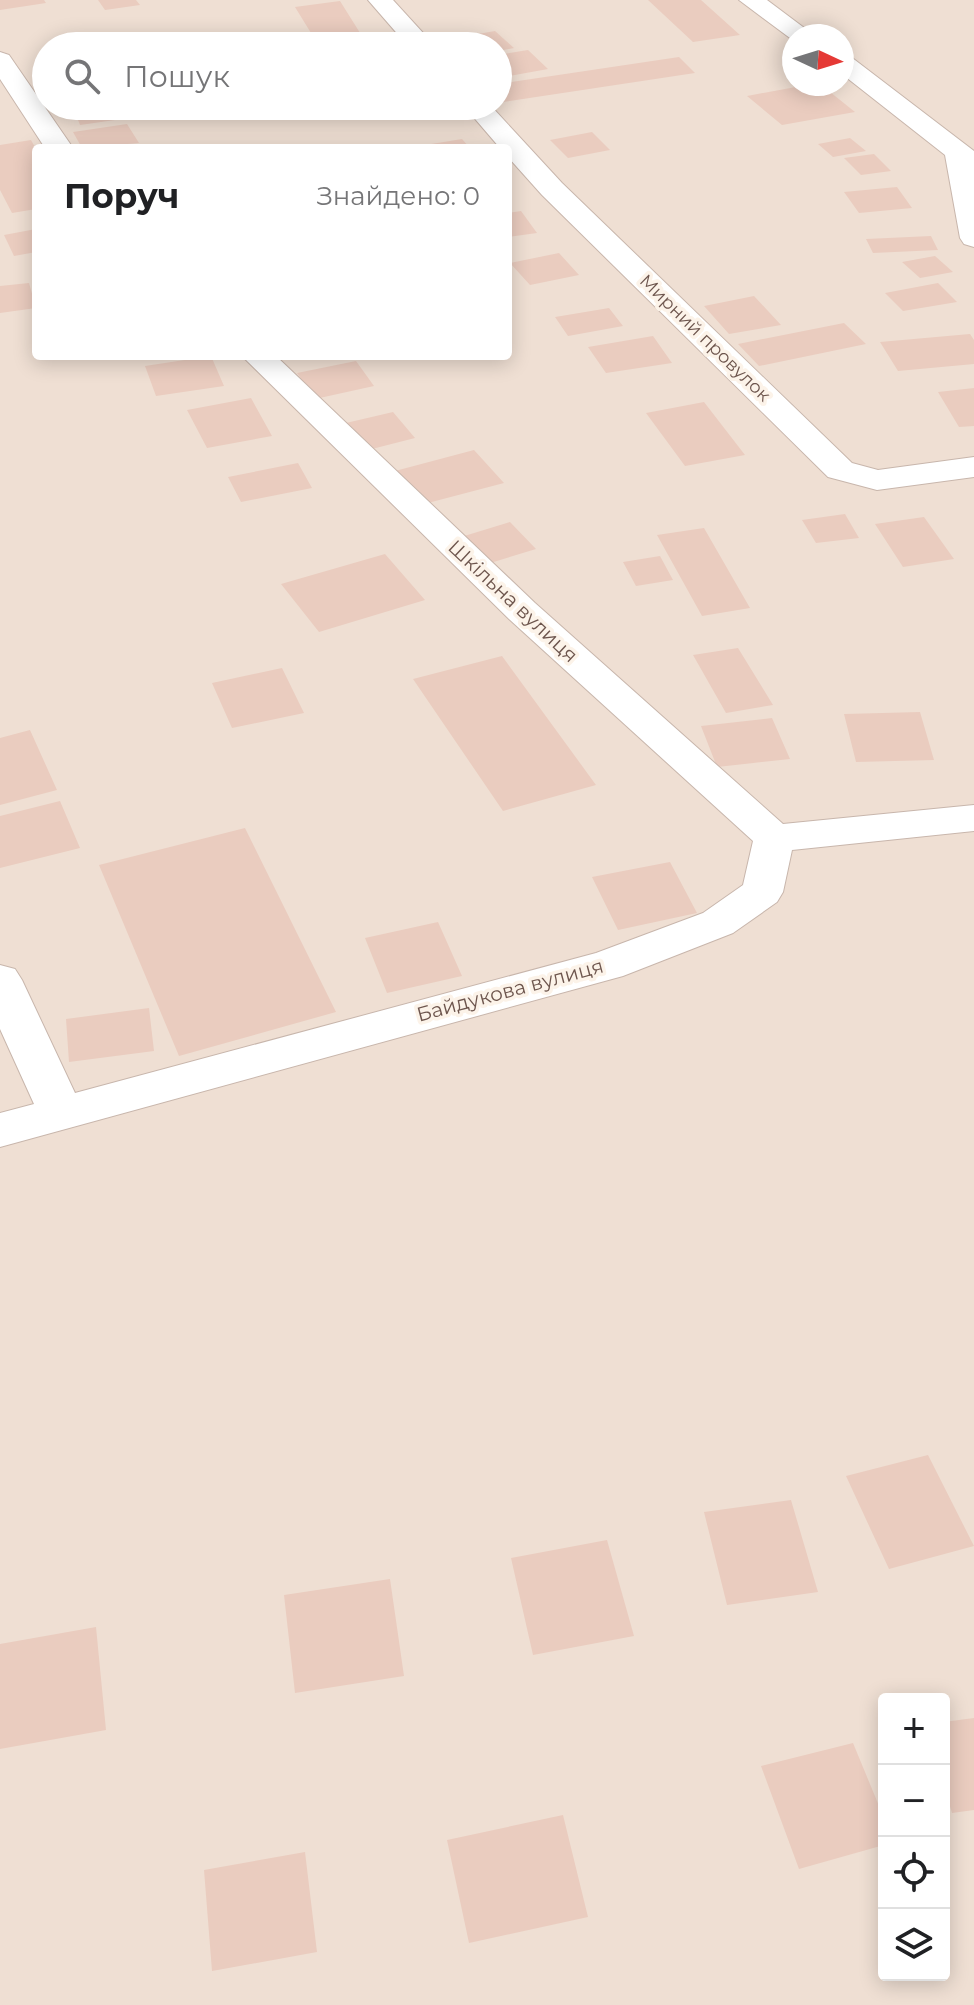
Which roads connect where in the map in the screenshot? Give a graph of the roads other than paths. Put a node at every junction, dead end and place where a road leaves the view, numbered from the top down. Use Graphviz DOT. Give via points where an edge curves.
graph roads {
  1 [pos="380,0"];
  2 [pos="751,0"];
  3 [pos="786,24"];
  4 [pos="409,32"];
  5 [pos="0,60"];
  6 [pos="854,71"];
  7 [pos="32,108"];
  8 [pos="40,120"];
  9 [pos="490,120"];
  10 [pos="56,144"];
  11 [pos="511,144"];
  12 [pos="512,145"];
  13 [pos="966,159"];
  14 [pos="974,238"];
  15 [pos="262,360"];
  16 [pos="974,467"];
  17 [pos="974,818"];
  18 [pos="774,838"];
  19 [pos="0,980"];
  20 [pos="61,1113"];
  21 [pos="0,1130"];
  1 -- 4 [label="street"];
  2 -- 3 [label="street"];
  5 -- 7 [label="street"];
  6 -- 13 [label="street"];
  8 -- 10 [label="street"];
  9 -- 11 [label="street, Мирний провулок"];
  12 -- 16 [label="street, Мирний провулок" via="840,470 877,480"];
  13 -- 14 [label="street"];
  15 -- 18 [label="street, Шкільна вулиця" via="522,611"];
  17 -- 18 [label="street"];
  18 -- 20 [label="street, Байдукова вулиця" via="762,892 704,928 608,965"];
  19 -- 20 [label="street"];
  20 -- 21 [label="street, Байдукова вулиця"];
}
